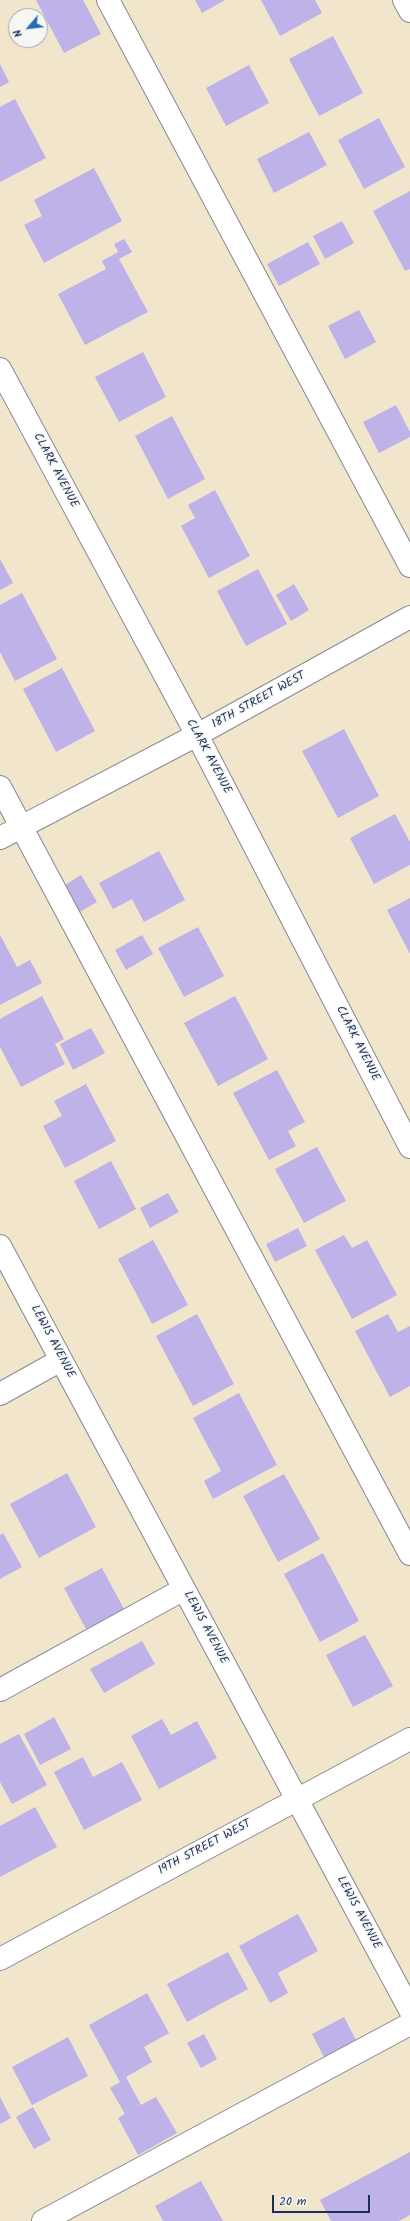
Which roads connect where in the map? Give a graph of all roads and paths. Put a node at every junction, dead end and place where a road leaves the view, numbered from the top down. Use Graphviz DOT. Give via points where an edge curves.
graph roads {
  1 [pos="108,0"];
  2 [pos="404,0"];
  3 [pos="410,11"];
  4 [pos="0,369"];
  5 [pos="410,566"];
  6 [pos="410,617"];
  7 [pos="197,735"];
  8 [pos="0,787"];
  9 [pos="21,827"];
  10 [pos="0,838"];
  11 [pos="410,1147"];
  12 [pos="0,1246"];
  13 [pos="61,1360"];
  14 [pos="0,1394"];
  15 [pos="410,1554"];
  16 [pos="184,1589"];
  17 [pos="0,1690"];
  18 [pos="410,1739"];
  19 [pos="297,1799"];
  20 [pos="0,1959"];
  21 [pos="410,2010"];
  22 [pos="410,2024"];
  23 [pos="43,2221"];
  1 -- 5 [label="street"];
  2 -- 3 [label="street"];
  4 -- 7 [label="street, CLARK AVENUE"];
  6 -- 7 [label="street, 18TH STREET WEST"];
  7 -- 9 [label="street, 18TH STREET WEST"];
  7 -- 11 [label="street, CLARK AVENUE"];
  8 -- 9 [label="street"];
  9 -- 10 [label="street, 18TH STREET WEST"];
  9 -- 15 [label="street"];
  12 -- 13 [label="street, LEWIS AVENUE"];
  13 -- 14 [label="street"];
  13 -- 16 [label="street, LEWIS AVENUE"];
  16 -- 17 [label="street"];
  16 -- 19 [label="street, LEWIS AVENUE"];
  18 -- 19 [label="street, 19TH STREET WEST"];
  19 -- 20 [label="street, 19TH STREET WEST"];
  19 -- 21 [label="street, LEWIS AVENUE"];
  22 -- 23 [label="street"];
}
